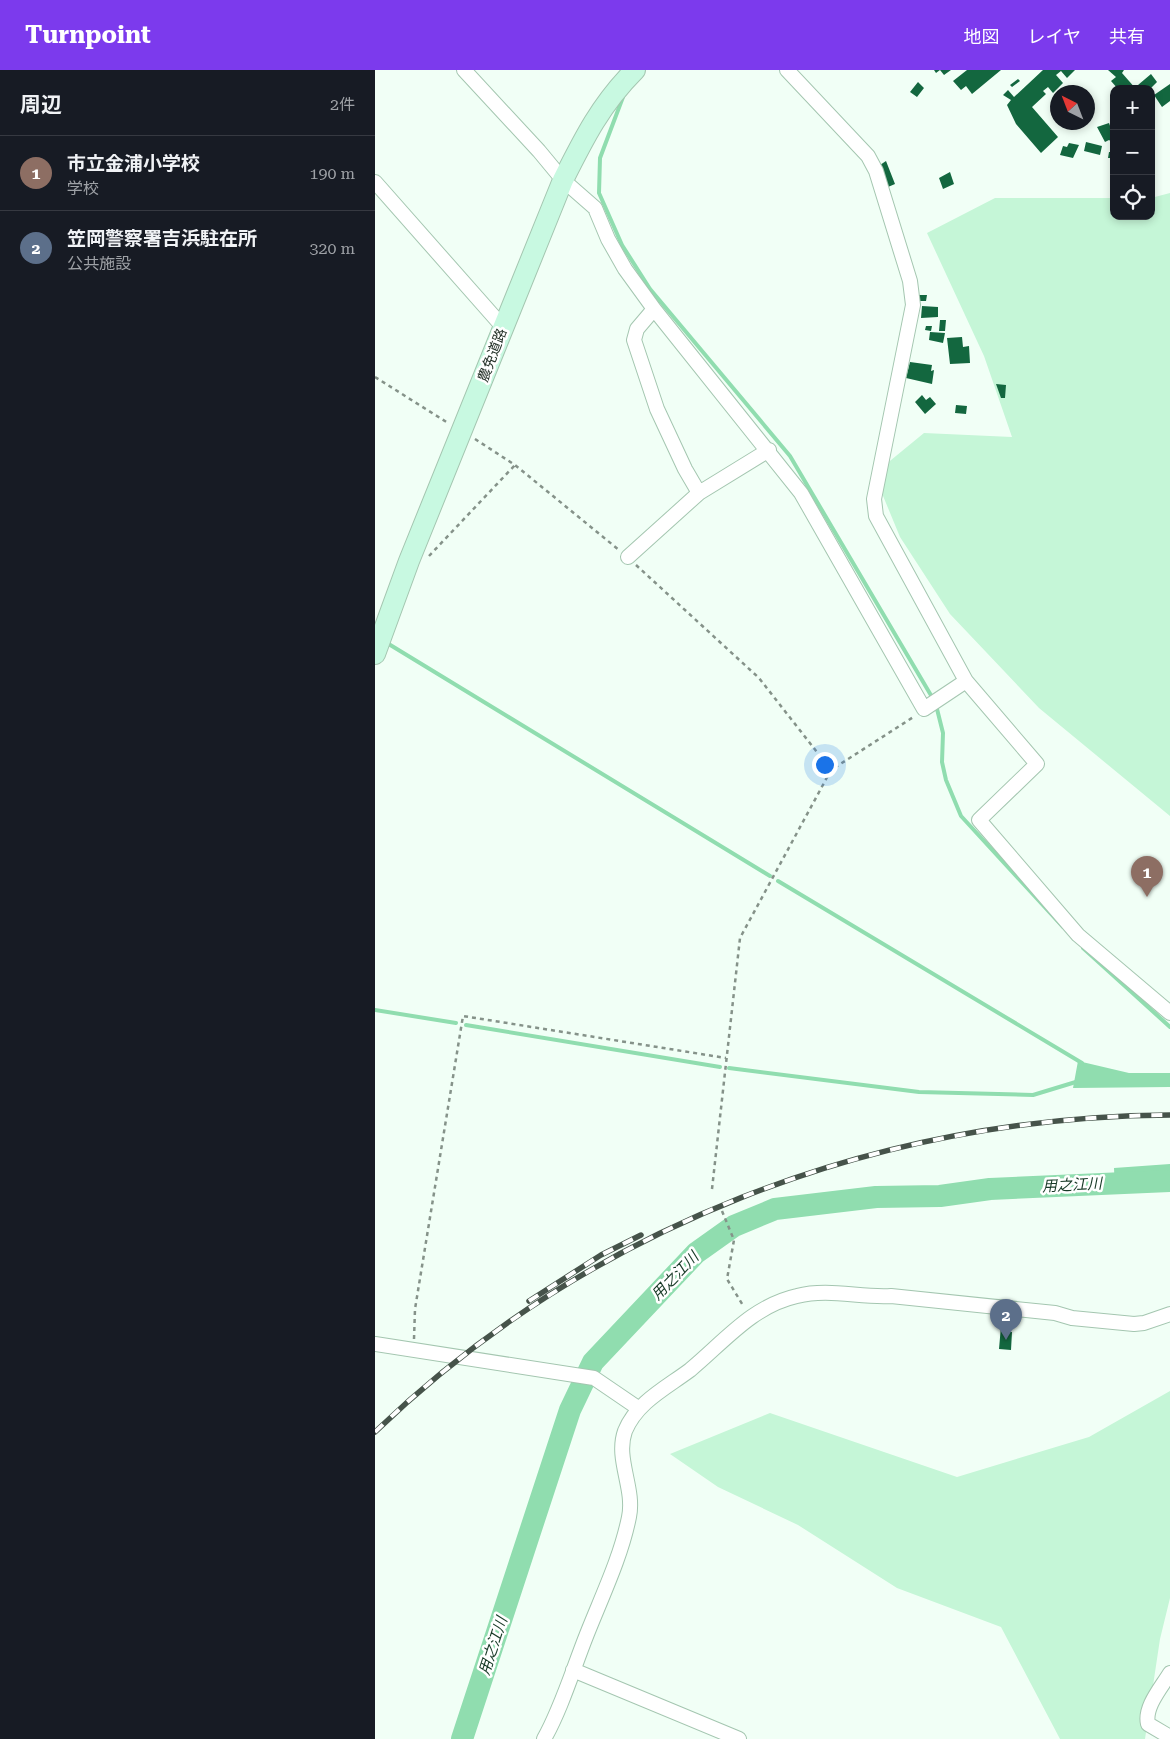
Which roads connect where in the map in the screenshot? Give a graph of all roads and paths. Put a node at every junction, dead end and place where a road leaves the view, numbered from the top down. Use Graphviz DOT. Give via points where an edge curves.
graph roads {
  1 [pos="464,70"];
  2 [pos="635,70"];
  3 [pos="787,70"];
  4 [pos="563,180"];
  5 [pos="375,182"];
  6 [pos="654,309"];
  7 [pos="503,327"];
  8 [pos="375,377"];
  9 [pos="464,429"];
  10 [pos="769,450"];
  11 [pos="515,465"];
  12 [pos="699,493"];
  13 [pos="628,557"];
  14 [pos="409,561"];
  15 [pos="375,653"];
  16 [pos="965,682"];
  17 [pos="927,707"];
  18 [pos="831,770"];
  19 [pos="1170,1013"];
  20 [pos="727,1058"];
  21 [pos="711,1190"];
  22 [pos="722,1211"];
  23 [pos="1170,1314"];
  24 [pos="750,1317"];
  25 [pos="375,1344"];
  26 [pos="413,1350"];
  27 [pos="638,1408"];
  28 [pos="573,1670"];
  29 [pos="1170,1673"];
  30 [pos="1170,1737"];
  31 [pos="543,1739"];
  32 [pos="739,1739"];
  1 -- 4 [label="street"];
  2 -- 4 [label="street, 農免道路" via="613,92 587,131"];
  3 -- 16 [label="street" via="868,156 876,171 910,281 913,305 874,499 876,516"];
  4 -- 6 [label="street" via="595,208 625,269"];
  4 -- 7 [label="street, 農免道路"];
  5 -- 7 [label="street"];
  6 -- 10 [label="street"];
  6 -- 12 [label="street" via="637,329 634,340 657,409"];
  7 -- 9 [label="street, 農免道路"];
  8 -- 9 [label="path"];
  9 -- 11 [label="path"];
  9 -- 14 [label="street, 農免道路"];
  10 -- 12 [label="street"];
  10 -- 17 [label="street" via="811,507"];
  11 -- 13 [label="path"];
  11 -- 14 [label="path" via="430,555"];
  12 -- 13 [label="street"];
  13 -- 18 [label="path" via="759,678"];
  14 -- 15 [label="street, 農免道路"];
  16 -- 17 [label="street"];
  16 -- 19 [label="street" via="1037,764 979,820 1078,935"];
  17 -- 18 [label="path"];
  18 -- 20 [label="path" via="740,938"];
  20 -- 21 [label="path"];
  20 -- 26 [label="path" via="463,1016 415,1309"];
  22 -- 24 [label="path" via="734,1240 727,1278"];
  23 -- 24 [label="street" via="1134,1324 891,1296 823,1292 796,1296"];
  24 -- 27 [label="street" via="690,1369"];
  25 -- 26 [label="street"];
  26 -- 27 [label="street" via="595,1378"];
  27 -- 28 [label="street" via="621,1444 631,1498 629,1516 619,1552"];
  28 -- 31 [label="street"];
  28 -- 32 [label="street"];
  29 -- 30 [label="street" via="1147,1710 1149,1724"];
}
